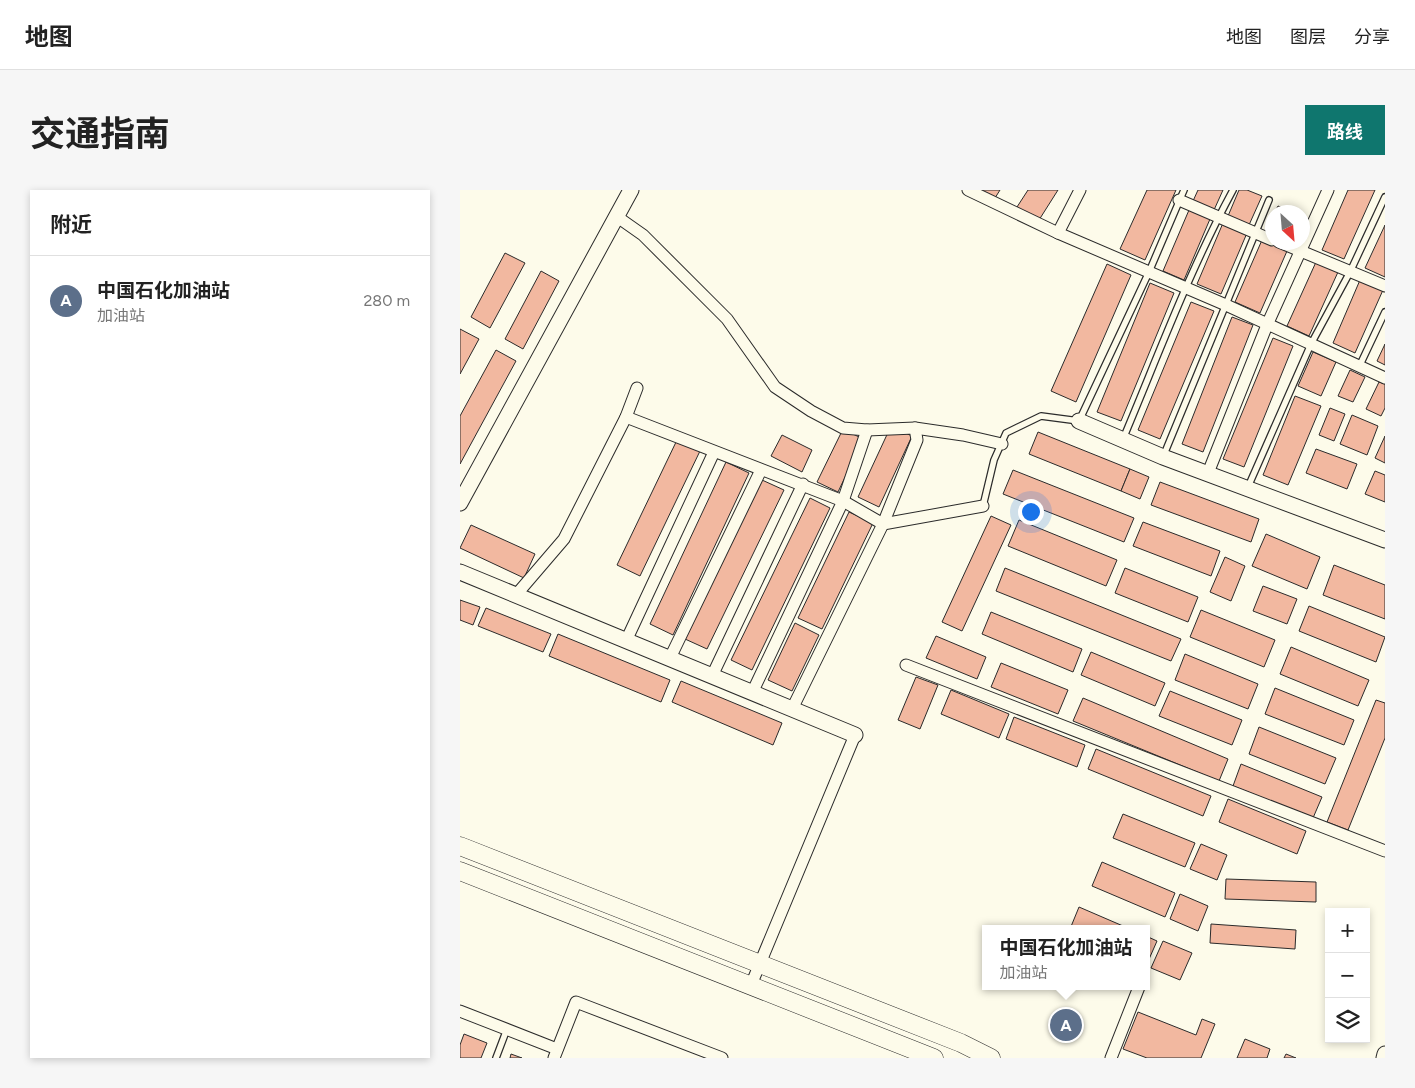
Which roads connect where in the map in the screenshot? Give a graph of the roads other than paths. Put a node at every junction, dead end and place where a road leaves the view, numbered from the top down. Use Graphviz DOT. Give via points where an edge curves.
graph roads {
  1 [pos="631,190"];
  2 [pos="968,190"];
  3 [pos="1080,190"];
  4 [pos="1233,190"];
  5 [pos="1328,190"];
  6 [pos="1181,195"];
  7 [pos="1385,197"];
  8 [pos="1269,200"];
  9 [pos="616,216"];
  10 [pos="1219,216"];
  11 [pos="1058,233"];
  12 [pos="1256,233"];
  13 [pos="1265,237"];
  14 [pos="1300,251"];
  15 [pos="1149,272"];
  16 [pos="1350,272"];
  17 [pos="1385,286"];
  18 [pos="1186,290"];
  19 [pos="1226,305"];
  20 [pos="1385,312"];
  21 [pos="1267,325"];
  22 [pos="1311,344"];
  23 [pos="1359,367"];
  24 [pos="1385,378"];
  25 [pos="637,388"];
  26 [pos="626,417"];
  27 [pos="1079,421"];
  28 [pos="915,428"];
  29 [pos="867,430"];
  30 [pos="1123,439"];
  31 [pos="1002,444"];
  32 [pos="714,452"];
  33 [pos="1163,457"];
  34 [pos="761,470"];
  35 [pos="1208,472"];
  36 [pos="802,484"];
  37 [pos="1248,487"];
  38 [pos="843,501"];
  39 [pos="460,503"];
  40 [pos="983,506"];
  41 [pos="883,524"];
  42 [pos="1385,540"];
  43 [pos="460,572"];
  44 [pos="516,595"];
  45 [pos="626,640"];
  46 [pos="670,658"];
  47 [pos="906,665"];
  48 [pos="712,676"];
  49 [pos="752,692"];
  50 [pos="792,709"];
  51 [pos="855,735"];
  52 [pos="460,846"];
  53 [pos="1385,850"];
  54 [pos="460,871"];
  55 [pos="760,964"];
  56 [pos="750,985"];
  57 [pos="1138,990"];
  58 [pos="460,1011"];
  59 [pos="507,1030"];
  60 [pos="555,1054"];
  61 [pos="1385,1054"];
  62 [pos="496,1058"];
  63 [pos="722,1058"];
  64 [pos="934,1058"];
  65 [pos="991,1058"];
  66 [pos="1111,1058"];
  67 [pos="1384,1058"];
  1 -- 9 [label="street"];
  2 -- 11 [label="street"];
  3 -- 11 [label="street"];
  4 -- 10 [label="lane"];
  5 -- 14 [label="street"];
  6 -- 10 [label="street"];
  6 -- 15 [label="lane"];
  7 -- 16 [label="lane"];
  8 -- 12 [label="lane"];
  9 -- 29 [label="street" via="643,235 727,319 775,387 843,428"];
  9 -- 39 [label="street"];
  10 -- 12 [label="street"];
  10 -- 18 [label="lane"];
  11 -- 15 [label="street"];
  12 -- 13 [label="street"];
  12 -- 19 [label="lane"];
  14 -- 16 [label="street"];
  14 -- 21 [label="street"];
  15 -- 18 [label="street"];
  15 -- 27 [label="lane"];
  16 -- 17 [label="street"];
  16 -- 22 [label="lane"];
  18 -- 19 [label="street"];
  18 -- 30 [label="lane"];
  19 -- 21 [label="street"];
  19 -- 33 [label="lane"];
  20 -- 23 [label="lane"];
  21 -- 22 [label="street"];
  21 -- 35 [label="street"];
  22 -- 23 [label="street"];
  22 -- 37 [label="lane"];
  23 -- 24 [label="street"];
  25 -- 26 [label="street"];
  26 -- 32 [label="street"];
  26 -- 44 [label="street" via="564,539"];
  27 -- 30 [label="street"];
  27 -- 31 [label="lane" via="1042,416 1006,433"];
  28 -- 29 [label="street"];
  28 -- 31 [label="street"];
  28 -- 41 [label="street" via="917,440"];
  29 -- 38 [label="street"];
  30 -- 33 [label="street"];
  31 -- 40 [label="lane" via="994,460"];
  32 -- 34 [label="street"];
  32 -- 45 [label="street"];
  33 -- 35 [label="street"];
  34 -- 36 [label="street"];
  34 -- 46 [label="street"];
  35 -- 37 [label="street"];
  36 -- 38 [label="street"];
  36 -- 48 [label="street"];
  37 -- 42 [label="street"];
  38 -- 41 [label="street"];
  38 -- 49 [label="street"];
  40 -- 41 [label="street"];
  41 -- 50 [label="street"];
  43 -- 44 [label="street"];
  44 -- 45 [label="street"];
  45 -- 46 [label="street"];
  46 -- 48 [label="street"];
  47 -- 53 [label="street"];
  48 -- 49 [label="street"];
  49 -- 50 [label="street"];
  50 -- 51 [label="street"];
  51 -- 55 [label="street"];
  52 -- 55 [label="main road"];
  54 -- 56 [label="main road"];
  55 -- 56 [label="street"];
  55 -- 65 [label="main road" via="961,1043"];
  56 -- 64 [label="main road"];
  57 -- 66 [label="street"];
  58 -- 59 [label="street"];
  59 -- 60 [label="street"];
  59 -- 62 [label="lane"];
  60 -- 63 [label="street" via="576,1002"];
  61 -- 67 [label="street"];
}
